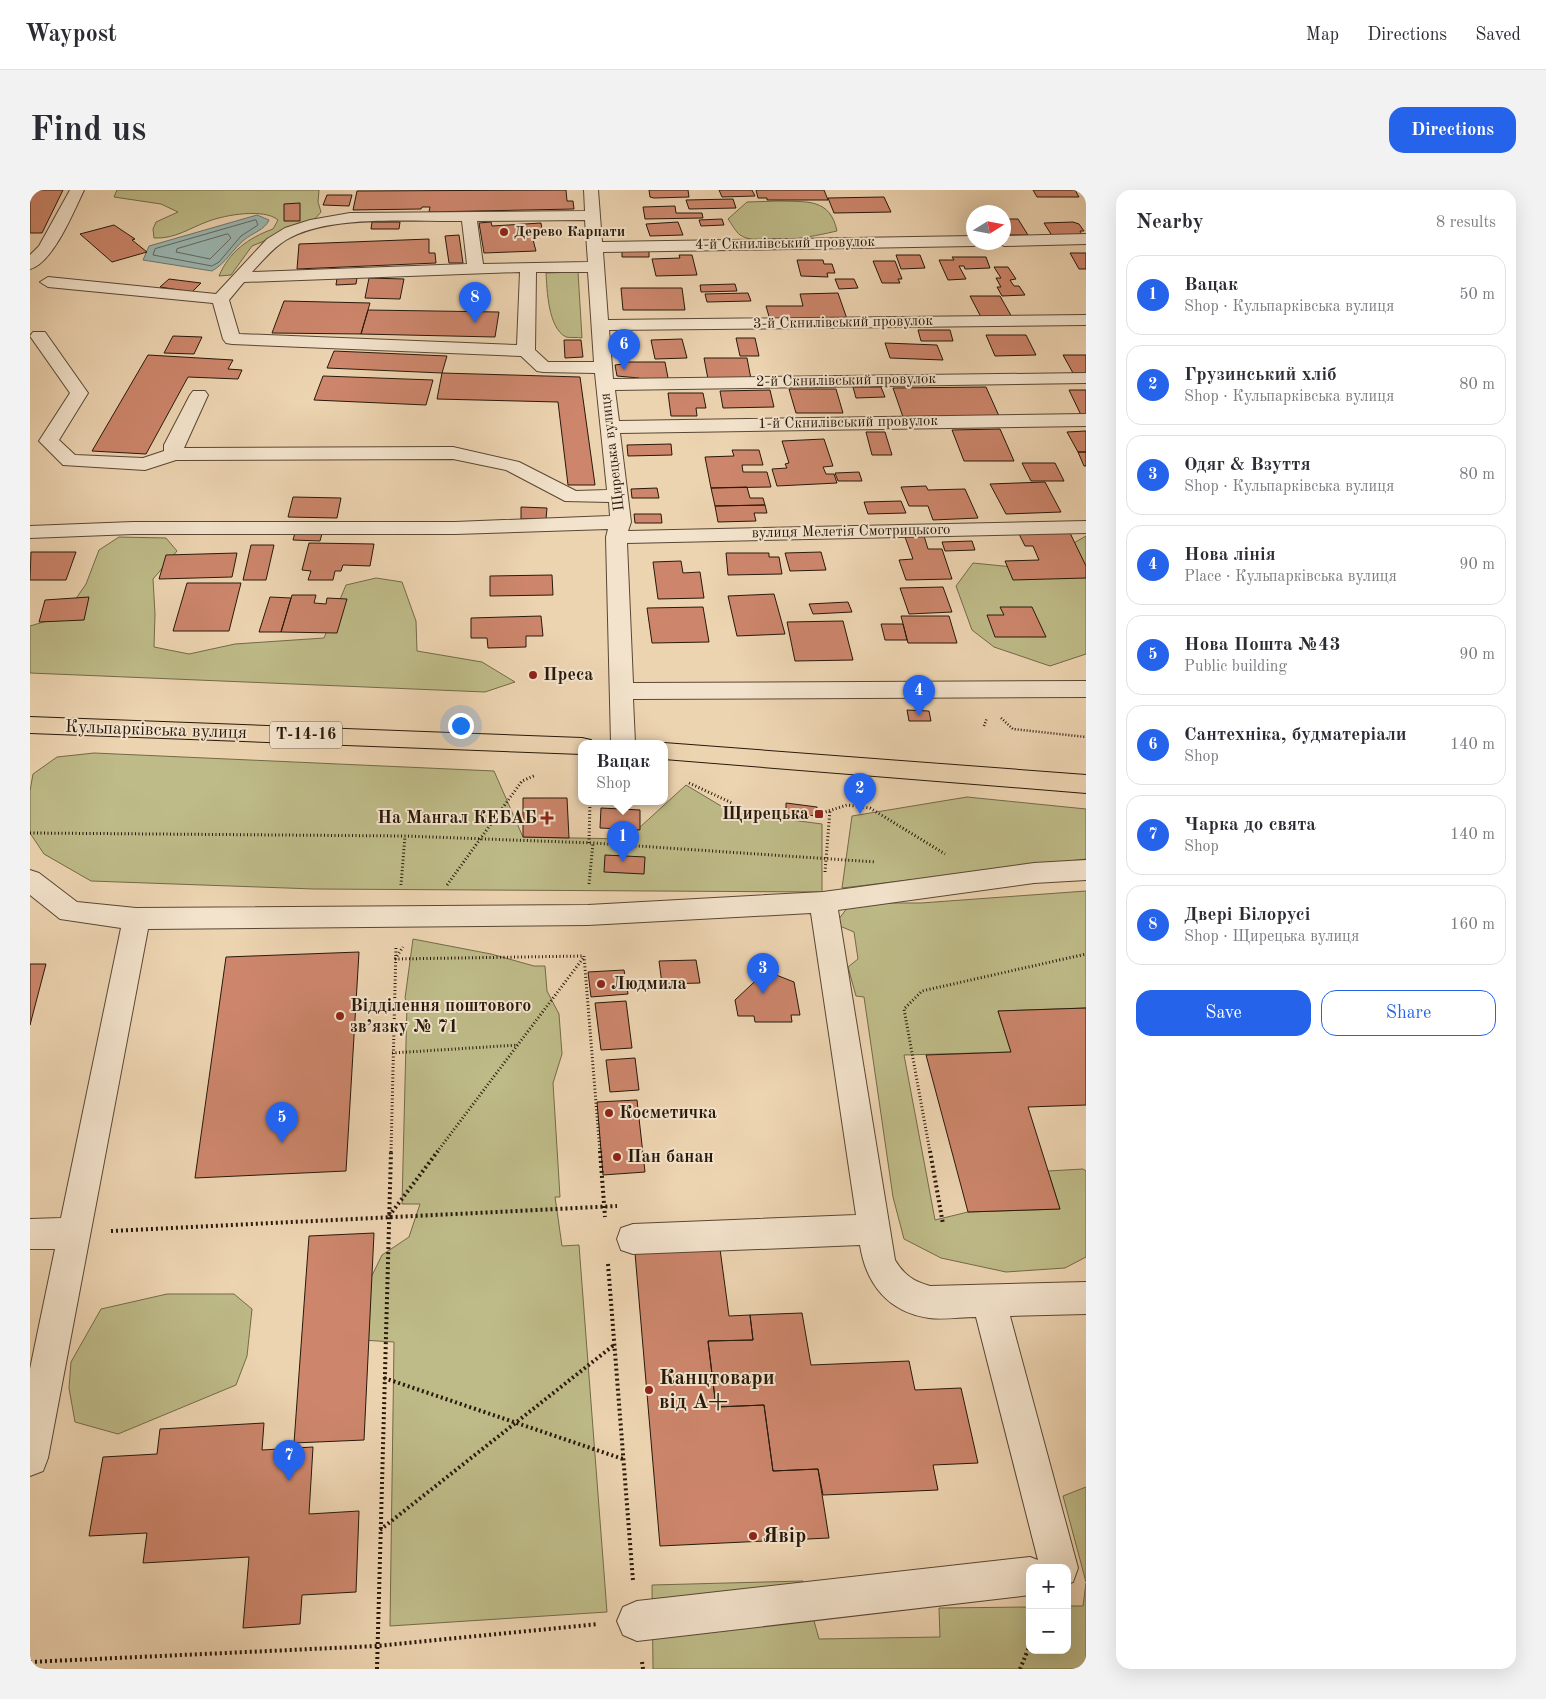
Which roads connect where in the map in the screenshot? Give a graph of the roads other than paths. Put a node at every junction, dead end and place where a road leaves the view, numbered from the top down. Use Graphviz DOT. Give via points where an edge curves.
graph roads {
  1 [pos="77,190"];
  2 [pos="591,190"];
  3 [pos="594,215"];
  4 [pos="469,217"];
  5 [pos="1086,240"];
  6 [pos="966,241"];
  7 [pos="1011,241"];
  8 [pos="596,248"];
  9 [pos="30,264"];
  10 [pos="528,267"];
  11 [pos="596,267"];
  12 [pos="476,269"];
  13 [pos="241,276"];
  14 [pos="48,282"];
  15 [pos="220,299"];
  16 [pos="1086,320"];
  17 [pos="600,325"];
  18 [pos="39,336"];
  19 [pos="526,351"];
  20 [pos="604,377"];
  21 [pos="1086,378"];
  22 [pos="199,395"];
  23 [pos="1086,420"];
  24 [pos="610,427"];
  25 [pos="174,454"];
  26 [pos="618,496"];
  27 [pos="1086,528"];
  28 [pos="618,529"];
  29 [pos="30,532"];
  30 [pos="1086,689"];
  31 [pos="623,691"];
  32 [pos="30,725"];
  33 [pos="623,740"];
  34 [pos="578,746"];
  35 [pos="668,751"];
  36 [pos="1086,784"];
  37 [pos="1086,870"];
  38 [pos="30,880"];
  39 [pos="822,902"];
  40 [pos="136,919"];
  41 [pos="874,1229"];
  42 [pos="73,1233"];
  43 [pos="30,1234"];
  44 [pos="615,1240"];
  45 [pos="1086,1298"];
  46 [pos="989,1302"];
  47 [pos="30,1458"];
  48 [pos="1058,1564"];
  49 [pos="1026,1576"];
  50 [pos="636,1621"];
  1 -- 9 [label="street" via="46,248"];
  2 -- 3 [label="street, Щирецька вулиця"];
  3 -- 4 [label="street"];
  3 -- 8 [label="street, Щирецька вулиця"];
  4 -- 12 [label="street"];
  4 -- 13 [label="street" via="350,218 320,222 273,242"];
  5 -- 7 [label="street"];
  6 -- 8 [label="street, 4-й Скнилівський провулок"];
  8 -- 11 [label="street, Щирецька вулиця"];
  10 -- 11 [label="street"];
  10 -- 12 [label="street"];
  10 -- 19 [label="street"];
  11 -- 17 [label="street, Щирецька вулиця"];
  12 -- 13 [label="street"];
  13 -- 15 [label="street"];
  14 -- 15 [label="street"];
  15 -- 19 [label="street" via="232,339"];
  16 -- 17 [label="street, 3-й Скнилівський провулок"];
  17 -- 20 [label="street, Щирецька вулиця"];
  18 -- 25 [label="street" via="80,393 49,441 70,461 146,464"];
  19 -- 20 [label="street, 2-й Скнилівський провулок" via="543,367"];
  20 -- 21 [label="street, 2-й Скнилівський провулок"];
  20 -- 24 [label="street, Щирецька вулиця"];
  22 -- 25 [label="street" via="174,445"];
  23 -- 24 [label="street, 1-й Скнилівський провулок"];
  24 -- 26 [label="street, Щирецька вулиця"];
  25 -- 26 [label="street" via="453,453 512,466 572,497"];
  26 -- 28 [label="street, Щирецька вулиця"];
  27 -- 28 [label="street, вулиця Мелетія Смотрицького"];
  28 -- 29 [label="street, вулиця Мелетія Смотрицького" via="143,528"];
  28 -- 31 [label="street, Щирецька вулиця"];
  30 -- 31 [label="street"];
  31 -- 33 [label="street, Щирецька вулиця"];
  32 -- 34 [label="main road, Кульпарківська вулиця / Т-14-16"];
  35 -- 36 [label="main road"];
  37 -- 39 [label="street" via="1034,873"];
  38 -- 40 [label="street" via="70,912"];
  39 -- 40 [label="street" via="588,915"];
  39 -- 41 [label="street"];
  40 -- 42 [label="street"];
  41 -- 44 [label="street"];
  41 -- 46 [label="street" via="879,1261 888,1282 907,1297 930,1302"];
  42 -- 43 [label="street"];
  42 -- 47 [label="street"];
  45 -- 46 [label="street"];
  46 -- 48 [label="street"];
  49 -- 50 [label="street"];
}
